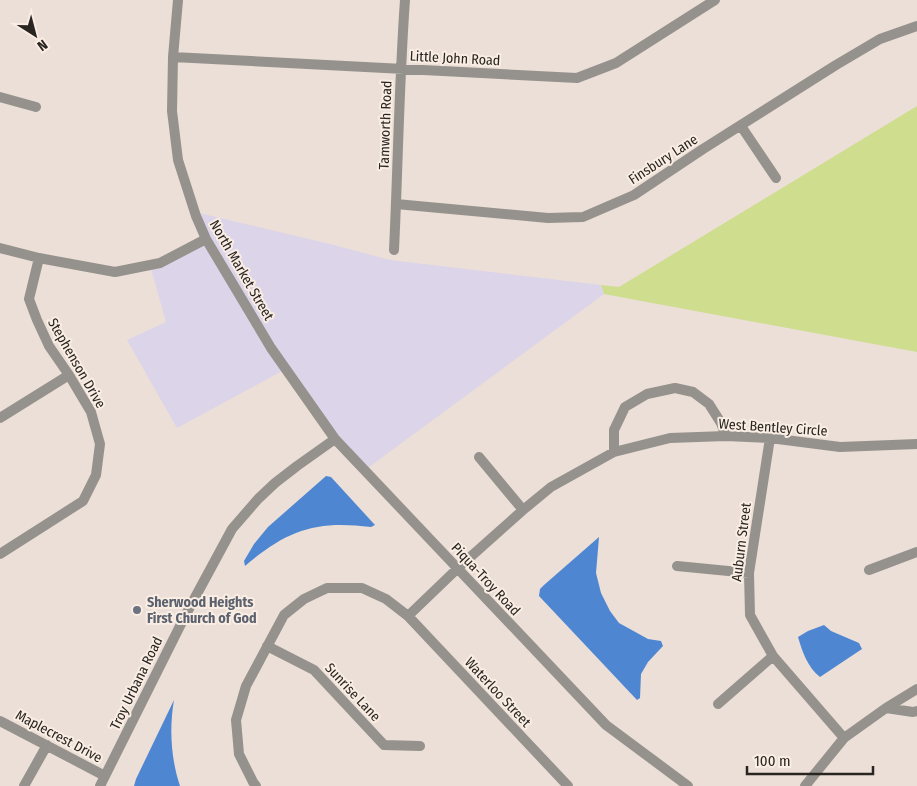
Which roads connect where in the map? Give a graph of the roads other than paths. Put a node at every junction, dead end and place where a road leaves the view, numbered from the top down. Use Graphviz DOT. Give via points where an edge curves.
graph roads {
  1 [pos="178,0"];
  2 [pos="405,0"];
  3 [pos="715,0"];
  4 [pos="917,26"];
  5 [pos="173,57"];
  6 [pos="400,68"];
  7 [pos="0,97"];
  8 [pos="36,107"];
  9 [pos="741,126"];
  10 [pos="776,178"];
  11 [pos="396,204"];
  12 [pos="206,239"];
  13 [pos="0,248"];
  14 [pos="394,250"];
  15 [pos="40,258"];
  16 [pos="286,369"];
  17 [pos="69,375"];
  18 [pos="0,418"];
  19 [pos="726,436"];
  20 [pos="770,438"];
  21 [pos="335,439"];
  22 [pos="917,444"];
  23 [pos="614,452"];
  24 [pos="478,457"];
  25 [pos="523,510"];
  26 [pos="917,552"];
  27 [pos="0,554"];
  28 [pos="677,566"];
  29 [pos="458,568"];
  30 [pos="869,570"];
  31 [pos="749,574"];
  32 [pos="408,616"];
  33 [pos="267,646"];
  34 [pos="773,656"];
  35 [pos="917,689"];
  36 [pos="718,704"];
  37 [pos="886,708"];
  38 [pos="917,711"];
  39 [pos="0,721"];
  40 [pos="844,738"];
  41 [pos="47,745"];
  42 [pos="420,746"];
  43 [pos="106,776"];
  44 [pos="24,786"];
  45 [pos="100,786"];
  46 [pos="256,786"];
  47 [pos="568,786"];
  48 [pos="688,786"];
  49 [pos="805,786"];
  1 -- 5 [label="street, North Market Street"];
  2 -- 6 [label="street, Tamworth Road"];
  3 -- 6 [label="street, Little John Road" via="616,63 577,78"];
  4 -- 9 [label="street, Finsbury Lane" via="880,39"];
  5 -- 6 [label="street, Little John Road"];
  5 -- 12 [label="street, North Market Street" via="172,111 178,160"];
  6 -- 11 [label="street, Tamworth Road"];
  7 -- 8 [label="street"];
  9 -- 10 [label="street"];
  9 -- 11 [label="street, Finsbury Lane" via="634,195 583,218 548,218"];
  11 -- 14 [label="street, Tamworth Road"];
  12 -- 15 [label="street" via="160,263 116,272"];
  12 -- 16 [label="street, North Market Street" via="270,348"];
  13 -- 15 [label="street"];
  15 -- 17 [label="street, Stephenson Drive" via="29,299 49,346"];
  16 -- 21 [label="street, Piqua-Troy Road"];
  17 -- 18 [label="street"];
  17 -- 27 [label="street, Stephenson Drive" via="91,412 100,444 96,474 83,501"];
  19 -- 20 [label="street, West Bentley Circle"];
  19 -- 23 [label="street, West Bentley Circle" via="670,438"];
  19 -- 23 [label="street" via="709,404 693,392 675,388 647,394 625,408 614,430"];
  20 -- 22 [label="street, West Bentley Circle" via="840,447"];
  20 -- 31 [label="street, Auburn Street"];
  21 -- 29 [label="street, Piqua-Troy Road"];
  21 -- 43 [label="street, Troy Urbana Road" via="275,483 232,528"];
  23 -- 25 [label="street, West Bentley Circle" via="551,487"];
  24 -- 25 [label="street"];
  25 -- 29 [label="street, West Bentley Circle"];
  26 -- 30 [label="street"];
  28 -- 31 [label="street"];
  29 -- 32 [label="street, West Bentley Circle"];
  29 -- 48 [label="street, Piqua-Troy Road" via="606,725"];
  31 -- 34 [label="street, Auburn Street" via="750,615"];
  32 -- 33 [label="street, Waterloo Street" via="386,599 362,588 327,588 304,599 284,615"];
  32 -- 47 [label="street, Waterloo Street"];
  33 -- 42 [label="street, Sunrise Lane" via="314,670 384,745"];
  33 -- 46 [label="street, Waterloo Street" via="246,686 236,720 240,754"];
  34 -- 36 [label="street"];
  34 -- 40 [label="street, Auburn Street"];
  35 -- 37 [label="street"];
  37 -- 38 [label="street"];
  37 -- 40 [label="street"];
  39 -- 41 [label="street, Maplecrest Drive"];
  40 -- 49 [label="street"];
  41 -- 43 [label="street, Maplecrest Drive"];
  41 -- 44 [label="street"];
  43 -- 45 [label="street, Troy Urbana Road"];
}
